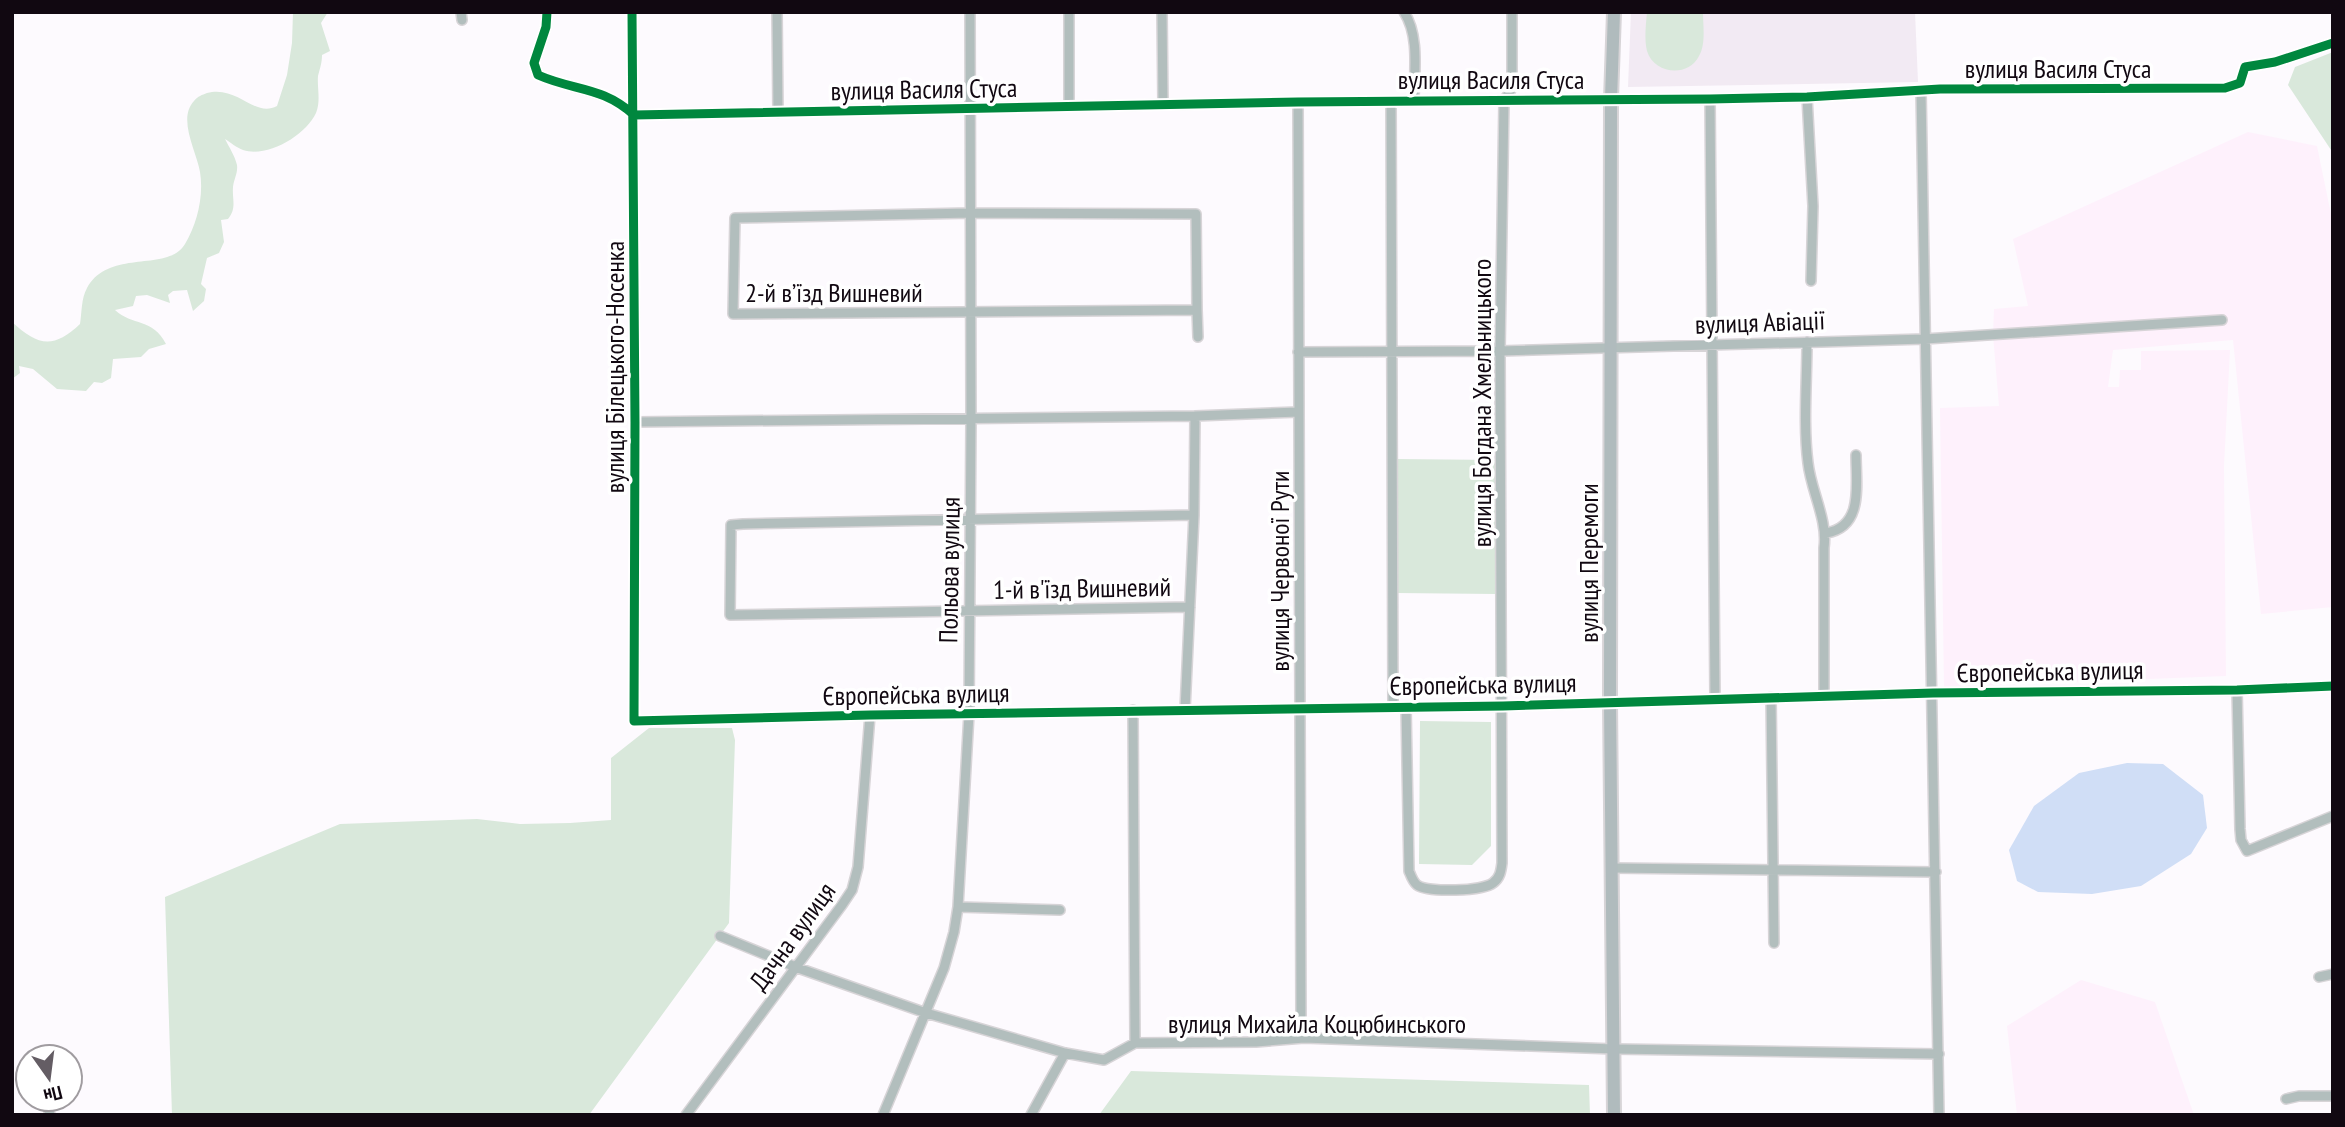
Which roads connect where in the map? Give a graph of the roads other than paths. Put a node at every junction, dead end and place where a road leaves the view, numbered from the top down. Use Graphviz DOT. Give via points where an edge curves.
graph roads {
  1 [pos="547,12"];
  2 [pos="632,12"];
  3 [pos="777,12"];
  4 [pos="970,12"];
  5 [pos="1069,12"];
  6 [pos="1163,12"];
  7 [pos="1404,12"];
  8 [pos="1512,12"];
  9 [pos="1614,12"];
  10 [pos="2333,43"];
  11 [pos="1921,91"];
  12 [pos="1807,97"];
  13 [pos="1611,99"];
  14 [pos="1710,99"];
  15 [pos="1391,101"];
  16 [pos="1414,101"];
  17 [pos="1504,101"];
  18 [pos="1298,102"];
  19 [pos="1163,106"];
  20 [pos="1069,107"];
  21 [pos="971,109"];
  22 [pos="778,113"];
  23 [pos="634,115"];
  24 [pos="970,213"];
  25 [pos="1811,281"];
  26 [pos="1197,310"];
  27 [pos="971,313"];
  28 [pos="2221,320"];
  29 [pos="1198,337"];
  30 [pos="1926,339"];
  31 [pos="1807,342"];
  32 [pos="1713,344"];
  33 [pos="1612,347"];
  34 [pos="1392,351"];
  35 [pos="1500,351"];
  36 [pos="1298,352"];
  37 [pos="1299,412"];
  38 [pos="1195,416"];
  39 [pos="971,419"];
  40 [pos="635,422"];
  41 [pos="1856,455"];
  42 [pos="1194,515"];
  43 [pos="970,519"];
  44 [pos="1826,533"];
  45 [pos="1190,607"];
  46 [pos="969,611"];
  47 [pos="2333,686"];
  48 [pos="2237,690"];
  49 [pos="1933,693"];
  50 [pos="1824,696"];
  51 [pos="1771,697"];
  52 [pos="1715,699"];
  53 [pos="1610,702"];
  54 [pos="1503,706"];
  55 [pos="1393,707"];
  56 [pos="1406,707"];
  57 [pos="1301,709"];
  58 [pos="1133,710"];
  59 [pos="1185,710"];
  60 [pos="968,714"];
  61 [pos="870,715"];
  62 [pos="634,721"];
  63 [pos="2333,816"];
  64 [pos="1612,868"];
  65 [pos="1774,871"];
  66 [pos="1936,872"];
  67 [pos="958,907"];
  68 [pos="1060,910"];
  69 [pos="720,936"];
  70 [pos="1774,943"];
  71 [pos="798,968"];
  72 [pos="2333,974"];
  73 [pos="2319,976"];
  74 [pos="926,1013"];
  75 [pos="1304,1038"];
  76 [pos="1135,1043"];
  77 [pos="1614,1049"];
  78 [pos="1065,1053"];
  79 [pos="1939,1054"];
  80 [pos="2333,1096"];
  81 [pos="2286,1099"];
  82 [pos="686,1115"];
  83 [pos="883,1115"];
  84 [pos="1031,1115"];
  85 [pos="1614,1115"];
  86 [pos="1939,1115"];
  1 -- 23 [label="street" via="534,63 538,75 610,97"];
  2 -- 23 [label="street, вулиця Білецького-Носенка"];
  3 -- 22 [label="street"];
  4 -- 21 [label="street, Польова вулиця"];
  5 -- 20 [label="street"];
  6 -- 19 [label="street"];
  7 -- 16 [label="street" via="1413,34"];
  8 -- 17 [label="street, вулиця Богдана Хмельницького" via="1512,88"];
  9 -- 13 [label="street, вулиця Перемоги"];
  10 -- 11 [label="street, вулиця Василя Стуса" via="2245,67 2240,83 2225,88"];
  11 -- 12 [label="street, вулиця Василя Стуса"];
  11 -- 30 [label="street"];
  12 -- 14 [label="street, вулиця Василя Стуса"];
  12 -- 25 [label="street" via="1813,206"];
  13 -- 14 [label="street, вулиця Василя Стуса"];
  13 -- 17 [label="street, вулиця Василя Стуса"];
  13 -- 33 [label="street, вулиця Перемоги"];
  14 -- 32 [label="street"];
  15 -- 16 [label="street, вулиця Василя Стуса"];
  15 -- 18 [label="street, вулиця Василя Стуса"];
  15 -- 34 [label="street"];
  16 -- 17 [label="street, вулиця Василя Стуса"];
  17 -- 35 [label="street, вулиця Богдана Хмельницького"];
  18 -- 19 [label="street, вулиця Василя Стуса"];
  18 -- 36 [label="street, вулиця Червоної Рути"];
  19 -- 20 [label="street, вулиця Василя Стуса"];
  20 -- 21 [label="street, вулиця Василя Стуса"];
  21 -- 22 [label="street, вулиця Василя Стуса"];
  21 -- 24 [label="street, Польова вулиця"];
  22 -- 23 [label="street, вулиця Василя Стуса"];
  23 -- 40 [label="street, вулиця Білецького-Носенка"];
  24 -- 26 [label="street" via="1196,214"];
  24 -- 27 [label="street, Польова вулиця"];
  24 -- 27 [label="street, 2-й вʼїзд Вишневий" via="735,218 733,314"];
  26 -- 27 [label="street"];
  26 -- 29 [label="street"];
  27 -- 39 [label="street, Польова вулиця"];
  28 -- 30 [label="street, вулиця Авіації"];
  30 -- 31 [label="street, вулиця Авіації"];
  30 -- 49 [label="street"];
  31 -- 32 [label="street, вулиця Авіації"];
  31 -- 44 [label="street" via="1807,460"];
  32 -- 33 [label="street, вулиця Авіації"];
  32 -- 52 [label="street"];
  33 -- 35 [label="street, вулиця Авіації"];
  33 -- 53 [label="street, вулиця Перемоги"];
  34 -- 35 [label="street, вулиця Авіації"];
  34 -- 36 [label="street, вулиця Авіації"];
  34 -- 55 [label="street"];
  35 -- 54 [label="street, вулиця Богдана Хмельницького"];
  36 -- 37 [label="street, вулиця Червоної Рути"];
  37 -- 38 [label="street"];
  37 -- 57 [label="street, вулиця Червоної Рути"];
  38 -- 39 [label="street"];
  38 -- 42 [label="street"];
  39 -- 40 [label="street"];
  39 -- 43 [label="street, Польова вулиця"];
  40 -- 62 [label="street, вулиця Білецького-Носенка"];
  41 -- 44 [label="street" via="1854,511 1843,528"];
  42 -- 43 [label="street"];
  42 -- 45 [label="street"];
  43 -- 46 [label="street, Польова вулиця"];
  43 -- 46 [label="street, 1-й в'їзд Вишневий" via="732,525 730,615"];
  44 -- 50 [label="street"];
  45 -- 46 [label="street, 1-й в'їзд Вишневий"];
  45 -- 59 [label="street"];
  46 -- 60 [label="street, Польова вулиця"];
  47 -- 48 [label="street, Європейська вулиця"];
  48 -- 49 [label="street, Європейська вулиця"];
  48 -- 63 [label="street" via="2240,829 2246,851"];
  49 -- 50 [label="street, Європейська вулиця"];
  49 -- 66 [label="street"];
  50 -- 51 [label="street, Європейська вулиця"];
  51 -- 52 [label="street, Європейська вулиця"];
  51 -- 65 [label="street"];
  52 -- 53 [label="street, Європейська вулиця"];
  53 -- 54 [label="street, Європейська вулиця"];
  53 -- 64 [label="street, вулиця Перемоги"];
  54 -- 56 [label="street, Європейська вулиця"];
  54 -- 56 [label="street, вулиця Богдана Хмельницького" via="1500,876 1483,889 1428,890 1418,886 1409,871"];
  55 -- 56 [label="street, Європейська вулиця"];
  55 -- 57 [label="street, Європейська вулиця"];
  57 -- 59 [label="street, Європейська вулиця"];
  57 -- 75 [label="street, вулиця Червоної Рути"];
  58 -- 59 [label="street, Європейська вулиця"];
  58 -- 60 [label="street, Європейська вулиця"];
  58 -- 76 [label="street"];
  60 -- 61 [label="street, Європейська вулиця"];
  60 -- 67 [label="street, Польова вулиця"];
  61 -- 62 [label="street, Європейська вулиця"];
  61 -- 71 [label="street, Дачна вулиця" via="855,880"];
  64 -- 65 [label="street"];
  64 -- 77 [label="street, вулиця Перемоги"];
  65 -- 66 [label="street"];
  65 -- 70 [label="street"];
  66 -- 79 [label="street"];
  67 -- 68 [label="street"];
  67 -- 74 [label="street, Польова вулиця" via="944,968"];
  69 -- 71 [label="street, вулиця Михайла Коцюбинського"];
  71 -- 74 [label="street, вулиця Михайла Коцюбинського"];
  71 -- 82 [label="street, Дачна вулиця"];
  72 -- 73 [label="street"];
  74 -- 78 [label="street, вулиця Михайла Коцюбинського"];
  74 -- 83 [label="street, Польова вулиця"];
  75 -- 76 [label="street, вулиця Михайла Коцюбинського"];
  75 -- 77 [label="street, вулиця Михайла Коцюбинського"];
  76 -- 78 [label="street, вулиця Михайла Коцюбинського" via="1104,1060"];
  77 -- 79 [label="street, вулиця Михайла Коцюбинського"];
  77 -- 85 [label="street, вулиця Перемоги"];
  78 -- 84 [label="street"];
  79 -- 86 [label="street"];
  80 -- 81 [label="street"];
}
